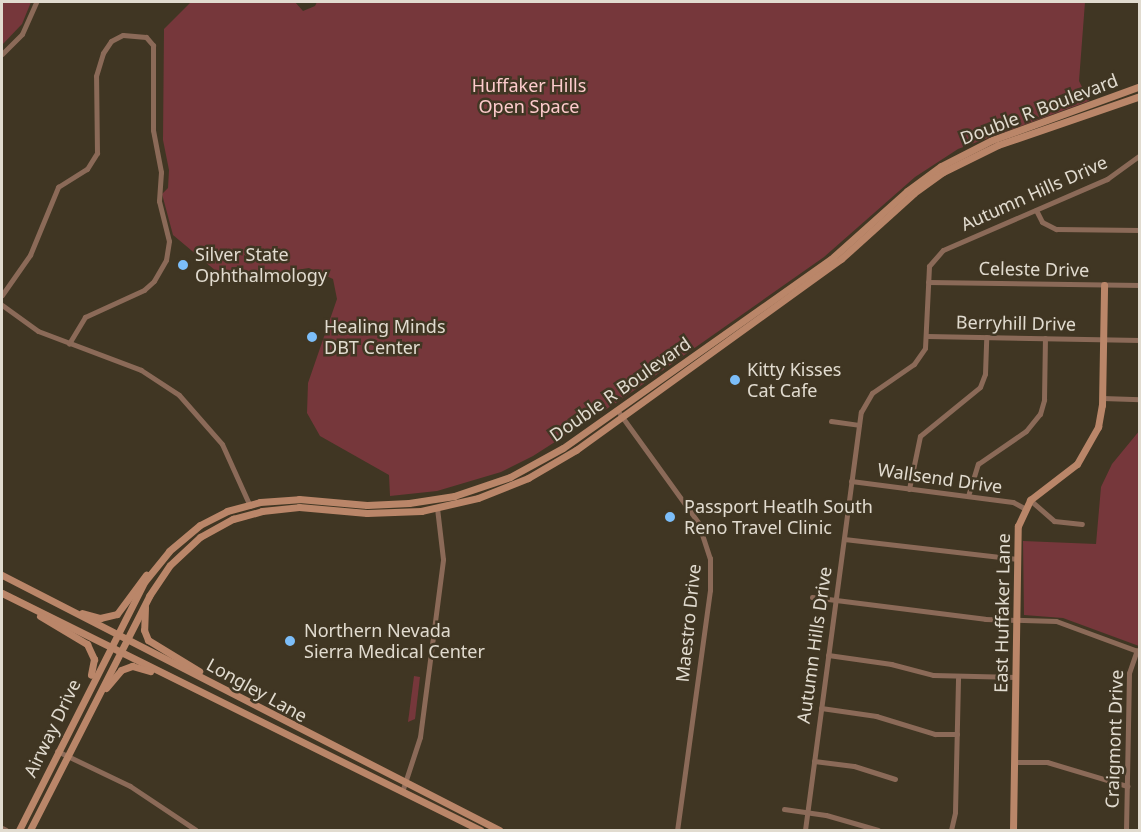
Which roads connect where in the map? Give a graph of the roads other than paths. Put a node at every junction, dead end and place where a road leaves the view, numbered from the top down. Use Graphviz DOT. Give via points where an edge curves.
graph roads {
  1 [pos="36,2"];
  2 [pos="2,54"];
  3 [pos="1140,86"];
  4 [pos="1140,96"];
  5 [pos="1140,154"];
  6 [pos="1036,210"];
  7 [pos="1140,230"];
  8 [pos="927,282"];
  9 [pos="1104,285"];
  10 [pos="1140,285"];
  11 [pos="3,292"];
  12 [pos="2,305"];
  13 [pos="927,336"];
  14 [pos="986,337"];
  15 [pos="1045,338"];
  16 [pos="1103,340"];
  17 [pos="1140,340"];
  18 [pos="69,344"];
  19 [pos="1102,398"];
  20 [pos="1140,399"];
  21 [pos="619,413"];
  22 [pos="831,421"];
  23 [pos="859,425"];
  24 [pos="851,481"];
  25 [pos="909,489"];
  26 [pos="968,496"];
  27 [pos="1030,500"];
  28 [pos="249,504"];
  29 [pos="437,508"];
  30 [pos="1024,508"];
  31 [pos="251,513"];
  32 [pos="1082,524"];
  33 [pos="844,539"];
  34 [pos="1018,560"];
  35 [pos="154,567"];
  36 [pos="2,575"];
  37 [pos="2,593"];
  38 [pos="148,596"];
  39 [pos="812,597"];
  40 [pos="836,599"];
  41 [pos="22,603"];
  42 [pos="67,608"];
  43 [pos="1017,620"];
  44 [pos="113,639"];
  45 [pos="122,644"];
  46 [pos="1138,651"];
  47 [pos="828,655"];
  48 [pos="958,676"];
  49 [pos="1016,677"];
  50 [pos="173,678"];
  51 [pos="207,679"];
  52 [pos="84,696"];
  53 [pos="821,708"];
  54 [pos="78,734"];
  55 [pos="957,734"];
  56 [pos="57,751"];
  57 [pos="67,756"];
  58 [pos="814,760"];
  59 [pos="1014,762"];
  60 [pos="895,779"];
  61 [pos="405,784"];
  62 [pos="1127,786"];
  63 [pos="402,792"];
  64 [pos="784,809"];
  65 [pos="807,812"];
  66 [pos="2,828"];
  67 [pos="6,831"];
  68 [pos="18,831"];
  69 [pos="30,831"];
  70 [pos="196,831"];
  71 [pos="480,831"];
  72 [pos="499,831"];
  73 [pos="677,831"];
  74 [pos="805,831"];
  75 [pos="878,831"];
  76 [pos="951,831"];
  77 [pos="1013,831"];
  78 [pos="1126,831"];
  1 -- 2 [label="street" via="22,34"];
  3 -- 21 [label="main road, Double R Boulevard" via="992,140 941,166 907,191 836,256"];
  4 -- 21 [label="main road, Double R Boulevard" via="998,145 943,172 850,253"];
  5 -- 6 [label="street, Autumn Hills Drive" via="1114,176"];
  6 -- 7 [label="street" via="1042,222 1056,230"];
  6 -- 8 [label="street, Autumn Hills Drive" via="938,253 929,266"];
  8 -- 9 [label="street, Celeste Drive"];
  8 -- 13 [label="street, Autumn Hills Drive"];
  9 -- 10 [label="street, Celeste Drive"];
  9 -- 16 [label="main road, East Huffaker Lane"];
  11 -- 18 [label="street" via="30,255 58,187 87,169 97,153 96,76 103,53 111,41 123,35 146,37 153,45 153,130 161,172 159,201 169,241 166,261 144,290 85,317"];
  12 -- 18 [label="street" via="29,326"];
  13 -- 14 [label="street, Berryhill Drive"];
  13 -- 23 [label="street, Autumn Hills Drive" via="918,359 867,398"];
  14 -- 15 [label="street, Berryhill Drive"];
  14 -- 25 [label="street" via="985,374 980,387 920,436"];
  15 -- 16 [label="street, Berryhill Drive"];
  15 -- 26 [label="street" via="1044,400 1040,414 1026,431 978,464"];
  16 -- 17 [label="street, Berryhill Drive"];
  16 -- 19 [label="main road, East Huffaker Lane"];
  18 -- 28 [label="street" via="141,370 187,403 222,444"];
  19 -- 20 [label="street"];
  19 -- 27 [label="main road, East Huffaker Lane" via="1098,427 1083,456 1069,472"];
  21 -- 28 [label="main road, Double R Boulevard" via="537,464 454,496 382,505 288,499"];
  21 -- 29 [label="main road, Double R Boulevard" via="528,478 478,498"];
  21 -- 73 [label="street, Maestro Drive" via="698,522 710,558 710,591"];
  22 -- 23 [label="street"];
  23 -- 24 [label="street, Autumn Hills Drive"];
  24 -- 25 [label="street, Wallsend Drive"];
  24 -- 33 [label="street, Autumn Hills Drive"];
  25 -- 26 [label="street, Wallsend Drive"];
  26 -- 30 [label="street, Wallsend Drive" via="1013,502"];
  27 -- 30 [label="main road, East Huffaker Lane"];
  27 -- 32 [label="street" via="1054,521"];
  28 -- 31 [label="street"];
  28 -- 35 [label="main road, Double R Boulevard" via="200,525"];
  29 -- 31 [label="main road, Double R Boulevard" via="374,514 290,507"];
  29 -- 61 [label="street" via="443,559 420,737"];
  30 -- 34 [label="main road, East Huffaker Lane" via="1018,526"];
  31 -- 38 [label="main road, Double R Boulevard" via="215,528 191,544"];
  33 -- 34 [label="street"];
  33 -- 40 [label="street, Autumn Hills Drive"];
  34 -- 43 [label="main road, East Huffaker Lane"];
  35 -- 42 [label="main road" via="113,616 100,618"];
  35 -- 44 [label="main road, Double R Boulevard"];
  36 -- 42 [label="main road, Longley Lane"];
  37 -- 41 [label="main road, Longley Lane"];
  38 -- 45 [label="main road, Double R Boulevard"];
  38 -- 51 [label="main road" via="143,619 148,640"];
  39 -- 40 [label="street"];
  40 -- 43 [label="street"];
  40 -- 47 [label="street, Autumn Hills Drive"];
  41 -- 44 [label="main road, Longley Lane"];
  41 -- 52 [label="main road" via="91,648 94,664"];
  42 -- 44 [label="main road, Longley Lane"];
  43 -- 46 [label="street" via="1064,623"];
  43 -- 49 [label="main road, East Huffaker Lane"];
  44 -- 45 [label="main road, Longley Lane"];
  44 -- 45 [label="main road, Longley Lane"];
  44 -- 52 [label="main road, Airway Drive"];
  45 -- 50 [label="main road, Longley Lane"];
  45 -- 51 [label="main road, Longley Lane"];
  45 -- 54 [label="main road, Airway Drive"];
  46 -- 62 [label="street, Craigmont Drive" via="1129,673"];
  47 -- 48 [label="street" via="891,664 926,674"];
  47 -- 53 [label="street, Autumn Hills Drive"];
  48 -- 49 [label="street"];
  48 -- 55 [label="street"];
  49 -- 59 [label="main road, East Huffaker Lane"];
  50 -- 54 [label="main road" via="139,667 121,670 112,678 90,721"];
  50 -- 63 [label="main road, Longley Lane"];
  51 -- 61 [label="main road, Longley Lane"];
  52 -- 56 [label="main road, Airway Drive"];
  53 -- 55 [label="street" via="876,716 927,732"];
  53 -- 58 [label="street, Autumn Hills Drive"];
  54 -- 57 [label="main road, Airway Drive"];
  55 -- 76 [label="street" via="956,812"];
  56 -- 57 [label="street"];
  56 -- 68 [label="main road, Airway Drive"];
  57 -- 69 [label="main road, Airway Drive"];
  57 -- 70 [label="street" via="130,786"];
  58 -- 60 [label="street" via="854,766"];
  58 -- 65 [label="street, Autumn Hills Drive"];
  59 -- 62 [label="street" via="1047,762"];
  59 -- 77 [label="main road, East Huffaker Lane"];
  61 -- 63 [label="street"];
  61 -- 72 [label="main road, Longley Lane"];
  62 -- 78 [label="street, Craigmont Drive"];
  63 -- 71 [label="main road, Longley Lane"];
  64 -- 65 [label="street"];
  65 -- 74 [label="street, Autumn Hills Drive"];
  65 -- 75 [label="street"];
  66 -- 67 [label="street"];
}
